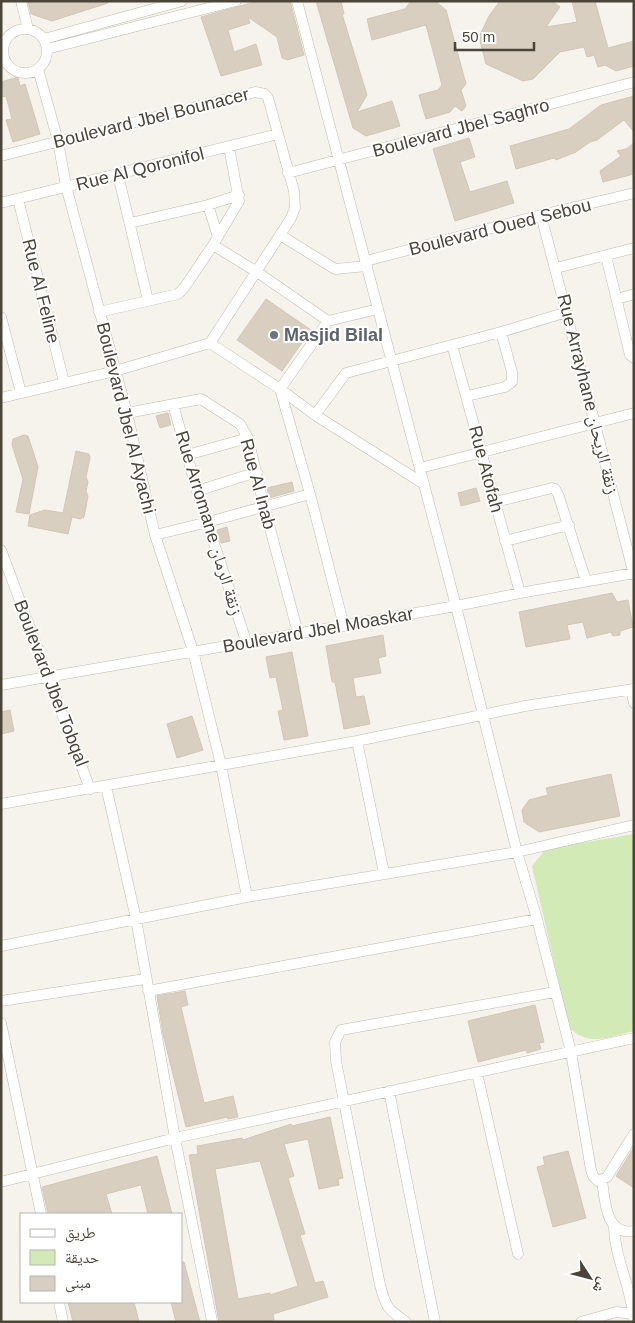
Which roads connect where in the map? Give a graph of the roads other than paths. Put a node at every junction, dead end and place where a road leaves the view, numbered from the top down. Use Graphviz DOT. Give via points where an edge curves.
graph roads {
  1 [pos="21,1"];
  2 [pos="182,1"];
  3 [pos="236,1"];
  4 [pos="297,1"];
  5 [pos="28,29"];
  6 [pos="45,44"];
  7 [pos="2,46"];
  8 [pos="3,61"];
  9 [pos="38,69"];
  10 [pos="634,82"];
  11 [pos="278,134"];
  12 [pos="58,141"];
  13 [pos="229,147"];
  14 [pos="1,156"];
  15 [pos="340,160"];
  16 [pos="288,173"];
  17 [pos="118,175"];
  18 [pos="66,186"];
  19 [pos="634,193"];
  20 [pos="239,195"];
  21 [pos="18,199"];
  22 [pos="1,203"];
  23 [pos="208,204"];
  24 [pos="541,215"];
  25 [pos="130,223"];
  26 [pos="280,235"];
  27 [pos="215,241"];
  28 [pos="634,248"];
  29 [pos="606,256"];
  30 [pos="366,264"];
  31 [pos="556,268"];
  32 [pos="257,272"];
  33 [pos="634,294"];
  34 [pos="617,299"];
  35 [pos="148,300"];
  36 [pos="378,309"];
  37 [pos="99,312"];
  38 [pos="567,312"];
  39 [pos="1,317"];
  40 [pos="328,321"];
  41 [pos="501,332"];
  42 [pos="210,343"];
  43 [pos="452,345"];
  44 [pos="634,358"];
  45 [pos="392,361"];
  46 [pos="115,371"];
  47 [pos="64,382"];
  48 [pos="280,389"];
  49 [pos="21,393"];
  50 [pos="467,396"];
  51 [pos="1,398"];
  52 [pos="173,404"];
  53 [pos="634,412"];
  54 [pos="127,413"];
  55 [pos="315,415"];
  56 [pos="596,423"];
  57 [pos="248,438"];
  58 [pos="482,453"];
  59 [pos="187,455"];
  60 [pos="420,468"];
  61 [pos="257,472"];
  62 [pos="424,484"];
  63 [pos="197,491"];
  64 [pos="310,494"];
  65 [pos="495,502"];
  66 [pos="264,506"];
  67 [pos="208,522"];
  68 [pos="569,525"];
  69 [pos="155,535"];
  70 [pos="505,541"];
  71 [pos="2,555"];
  72 [pos="634,573"];
  73 [pos="586,581"];
  74 [pos="520,593"];
  75 [pos="456,606"];
  76 [pos="344,626"];
  77 [pos="298,633"];
  78 [pos="246,641"];
  79 [pos="193,651"];
  80 [pos="49,676"];
  81 [pos="1,685"];
  82 [pos="633,689"];
  83 [pos="634,703"];
  84 [pos="483,714"];
  85 [pos="357,741"];
  86 [pos="221,765"];
  87 [pos="106,786"];
  88 [pos="90,789"];
  89 [pos="1,804"];
  90 [pos="634,825"];
  91 [pos="517,852"];
  92 [pos="384,873"];
  93 [pos="247,897"];
  94 [pos="136,919"];
  95 [pos="537,920"];
  96 [pos="1,946"];
  97 [pos="145,979"];
  98 [pos="148,991"];
  99 [pos="555,992"];
  100 [pos="1,1001"];
  101 [pos="1,1023"];
  102 [pos="634,1038"];
  103 [pos="571,1052"];
  104 [pos="476,1073"];
  105 [pos="389,1091"];
  106 [pos="344,1101"];
  107 [pos="634,1134"];
  108 [pos="175,1138"];
  109 [pos="33,1174"];
  110 [pos="602,1180"];
  111 [pos="1,1182"];
  112 [pos="41,1213"];
  113 [pos="614,1226"];
  114 [pos="634,1231"];
  115 [pos="518,1254"];
  116 [pos="59,1303"];
  117 [pos="633,1314"];
  118 [pos="212,1321"];
  119 [pos="64,1322"];
  120 [pos="406,1322"];
  121 [pos="435,1322"];
  122 [pos="582,1322"];
  123 [pos="634,1322"];
  1 -- 5 [label="street"];
  2 -- 6 [label="street"];
  3 -- 6 [label="street"];
  4 -- 15 [label="street"];
  5 -- 6 [label="street" via="38,33"];
  5 -- 7 [label="street" via="12,33"];
  6 -- 9 [label="street" via="46,59"];
  7 -- 8 [label="street"];
  8 -- 9 [label="street" via="19,72"];
  9 -- 12 [label="street, Boulevard Jbel Al Ayachi"];
  10 -- 15 [label="street, Boulevard Jbel Saghro"];
  11 -- 12 [label="street, Boulevard Jbel Bounacer" via="268,98 255,92"];
  11 -- 13 [label="street, Rue Al Qoronifol"];
  11 -- 16 [label="street, Boulevard Jbel Bounacer"];
  12 -- 14 [label="street, Boulevard Jbel Bounacer"];
  12 -- 18 [label="street, Boulevard Jbel Al Ayachi"];
  13 -- 17 [label="street, Rue Al Qoronifol"];
  13 -- 20 [label="street"];
  15 -- 16 [label="street, Boulevard Jbel Saghro"];
  15 -- 30 [label="street"];
  16 -- 26 [label="street, Boulevard Jbel Bounacer" via="296,208"];
  17 -- 18 [label="street, Rue Al Qoronifol"];
  17 -- 25 [label="street"];
  18 -- 21 [label="street, Rue Al Qoronifol"];
  18 -- 37 [label="street, Boulevard Jbel Al Ayachi"];
  19 -- 24 [label="street, Boulevard Oued Sebou"];
  20 -- 23 [label="street"];
  20 -- 27 [label="street" via="237,207"];
  21 -- 22 [label="street, Rue Al Qoronifol"];
  21 -- 47 [label="street, Rue Al Feline"];
  23 -- 25 [label="street"];
  23 -- 27 [label="street"];
  24 -- 30 [label="street, Boulevard Oued Sebou"];
  24 -- 31 [label="street, Rue Arrayhane زنقة الريحان"];
  25 -- 35 [label="street"];
  26 -- 30 [label="street, Boulevard Oued Sebou" via="335,269"];
  26 -- 32 [label="street, Boulevard Jbel Bounacer"];
  27 -- 32 [label="street"];
  27 -- 35 [label="street" via="178,294"];
  28 -- 29 [label="street"];
  29 -- 31 [label="street"];
  29 -- 34 [label="street"];
  30 -- 36 [label="street"];
  31 -- 38 [label="street, Rue Arrayhane زنقة الريحان"];
  32 -- 40 [label="street"];
  32 -- 42 [label="street, Boulevard Jbel Bounacer"];
  33 -- 34 [label="street"];
  34 -- 44 [label="street" via="630,356"];
  35 -- 37 [label="street"];
  36 -- 40 [label="street"];
  36 -- 45 [label="street"];
  37 -- 46 [label="street, Boulevard Jbel Al Ayachi"];
  38 -- 41 [label="street"];
  38 -- 56 [label="street, Rue Arrayhane زنقة الريحان"];
  39 -- 49 [label="street"];
  40 -- 48 [label="street"];
  41 -- 43 [label="street"];
  41 -- 50 [label="street" via="512,382 505,387"];
  42 -- 46 [label="street"];
  42 -- 48 [label="street"];
  43 -- 45 [label="street"];
  43 -- 50 [label="street, Rue Atofah"];
  45 -- 55 [label="street" via="346,373"];
  45 -- 60 [label="street"];
  46 -- 47 [label="street"];
  46 -- 54 [label="street, Boulevard Jbel Al Ayachi"];
  47 -- 49 [label="street"];
  48 -- 55 [label="street"];
  48 -- 64 [label="street"];
  49 -- 51 [label="street"];
  50 -- 58 [label="street, Rue Atofah"];
  52 -- 54 [label="street, Rue Al Inab"];
  52 -- 57 [label="street, Rue Al Inab" via="201,399 240,424"];
  52 -- 59 [label="street, Rue Arromane زنقة الرمان"];
  53 -- 56 [label="street"];
  54 -- 69 [label="street, Boulevard Jbel Al Ayachi"];
  55 -- 62 [label="street"];
  56 -- 58 [label="street"];
  56 -- 72 [label="street, Rue Arrayhane زنقة الريحان"];
  57 -- 59 [label="street"];
  57 -- 61 [label="street, Rue Al Inab"];
  58 -- 60 [label="street"];
  58 -- 65 [label="street, Rue Atofah"];
  59 -- 63 [label="street, Rue Arromane زنقة الرمان"];
  60 -- 62 [label="street"];
  61 -- 63 [label="street"];
  61 -- 66 [label="street, Rue Al Inab"];
  62 -- 75 [label="street"];
  63 -- 67 [label="street, Rue Arromane زنقة الرمان"];
  64 -- 66 [label="street"];
  64 -- 76 [label="street"];
  65 -- 68 [label="street" via="553,488"];
  65 -- 70 [label="street, Rue Atofah"];
  66 -- 67 [label="street"];
  66 -- 77 [label="street, Rue Al Inab"];
  67 -- 69 [label="street"];
  67 -- 78 [label="street, Rue Arromane زنقة الرمان"];
  68 -- 70 [label="street"];
  68 -- 73 [label="street"];
  69 -- 79 [label="street, Boulevard Jbel Al Ayachi"];
  70 -- 74 [label="street, Rue Atofah"];
  71 -- 80 [label="street, Boulevard Jbel Tobqal"];
  72 -- 73 [label="street, Boulevard Jbel Moaskar"];
  73 -- 74 [label="street, Boulevard Jbel Moaskar"];
  74 -- 75 [label="street, Boulevard Jbel Moaskar"];
  75 -- 76 [label="street, Boulevard Jbel Moaskar"];
  75 -- 84 [label="street"];
  76 -- 77 [label="street, Boulevard Jbel Moaskar"];
  77 -- 78 [label="street, Boulevard Jbel Moaskar"];
  78 -- 79 [label="street, Boulevard Jbel Moaskar"];
  79 -- 80 [label="street, Boulevard Jbel Moaskar"];
  79 -- 86 [label="street, Boulevard Jbel Al Ayachi"];
  80 -- 81 [label="street, Boulevard Jbel Moaskar"];
  80 -- 88 [label="street, Boulevard Jbel Tobqal"];
  82 -- 83 [label="street"];
  82 -- 84 [label="street"];
  84 -- 85 [label="street"];
  84 -- 91 [label="street"];
  85 -- 86 [label="street"];
  85 -- 92 [label="street"];
  86 -- 87 [label="street"];
  86 -- 93 [label="street, Boulevard Jbel Al Ayachi"];
  87 -- 88 [label="street"];
  87 -- 94 [label="street"];
  88 -- 89 [label="street"];
  90 -- 91 [label="street"];
  91 -- 92 [label="street"];
  91 -- 95 [label="street"];
  92 -- 93 [label="street"];
  93 -- 94 [label="street"];
  94 -- 96 [label="street"];
  94 -- 97 [label="street"];
  95 -- 98 [label="street"];
  95 -- 99 [label="street"];
  97 -- 98 [label="street"];
  97 -- 100 [label="street"];
  98 -- 108 [label="street"];
  99 -- 103 [label="street"];
  99 -- 106 [label="street" via="341,1030 336,1037 335,1051"];
  101 -- 109 [label="street"];
  102 -- 103 [label="street"];
  103 -- 104 [label="street"];
  103 -- 110 [label="street" via="592,1170 598,1181"];
  104 -- 105 [label="street"];
  104 -- 115 [label="street"];
  105 -- 106 [label="street"];
  105 -- 121 [label="street"];
  106 -- 108 [label="street"];
  106 -- 120 [label="street" via="380,1285 386,1305"];
  107 -- 110 [label="street"];
  108 -- 109 [label="street"];
  108 -- 118 [label="street"];
  109 -- 111 [label="street"];
  109 -- 112 [label="street"];
  110 -- 113 [label="street" via="607,1212"];
  113 -- 114 [label="street" via="620,1231"];
  113 -- 117 [label="street" via="616,1252 628,1284"];
  116 -- 119 [label="street"];
  117 -- 122 [label="street" via="616,1312"];
  117 -- 123 [label="street"];
}
